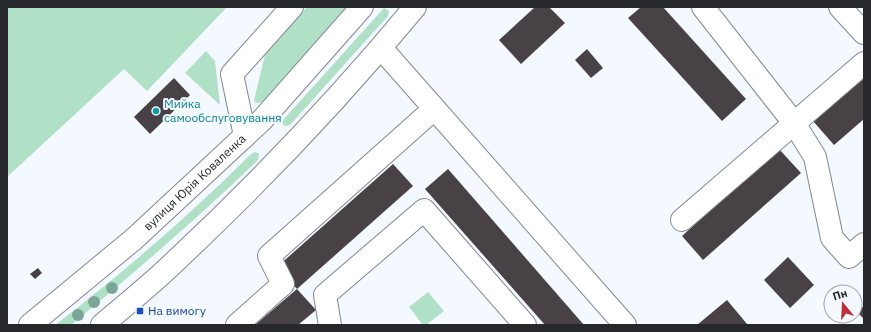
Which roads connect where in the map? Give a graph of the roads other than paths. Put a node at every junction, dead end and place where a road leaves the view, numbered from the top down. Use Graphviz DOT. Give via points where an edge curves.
graph roads {
  1 [pos="292,7"];
  2 [pos="362,7"];
  3 [pos="415,7"];
  4 [pos="702,7"];
  5 [pos="840,7"];
  6 [pos="864,34"];
  7 [pos="381,48"];
  8 [pos="864,63"];
  9 [pos="434,109"];
  10 [pos="794,123"];
  11 [pos="245,136"];
  12 [pos="682,220"];
  13 [pos="864,244"];
  14 [pos="30,325"];
  15 [pos="102,325"];
  16 [pos="237,325"];
  17 [pos="330,325"];
  18 [pos="525,325"];
  19 [pos="625,325"];
  1 -- 11 [label="street" via="232,74"];
  2 -- 11 [label="street, вулиця Юрія Коваленка"];
  3 -- 7 [label="street"];
  4 -- 10 [label="street"];
  5 -- 6 [label="street"];
  7 -- 9 [label="street"];
  7 -- 15 [label="street" via="279,160 168,269"];
  8 -- 10 [label="street"];
  9 -- 16 [label="street" via="269,256 283,284"];
  9 -- 19 [label="street"];
  10 -- 12 [label="street"];
  10 -- 13 [label="street" via="815,156 832,238 849,258"];
  11 -- 14 [label="street, вулиця Юрія Коваленка" via="134,239"];
  17 -- 18 [label="street" via="325,295 424,210"];
}
